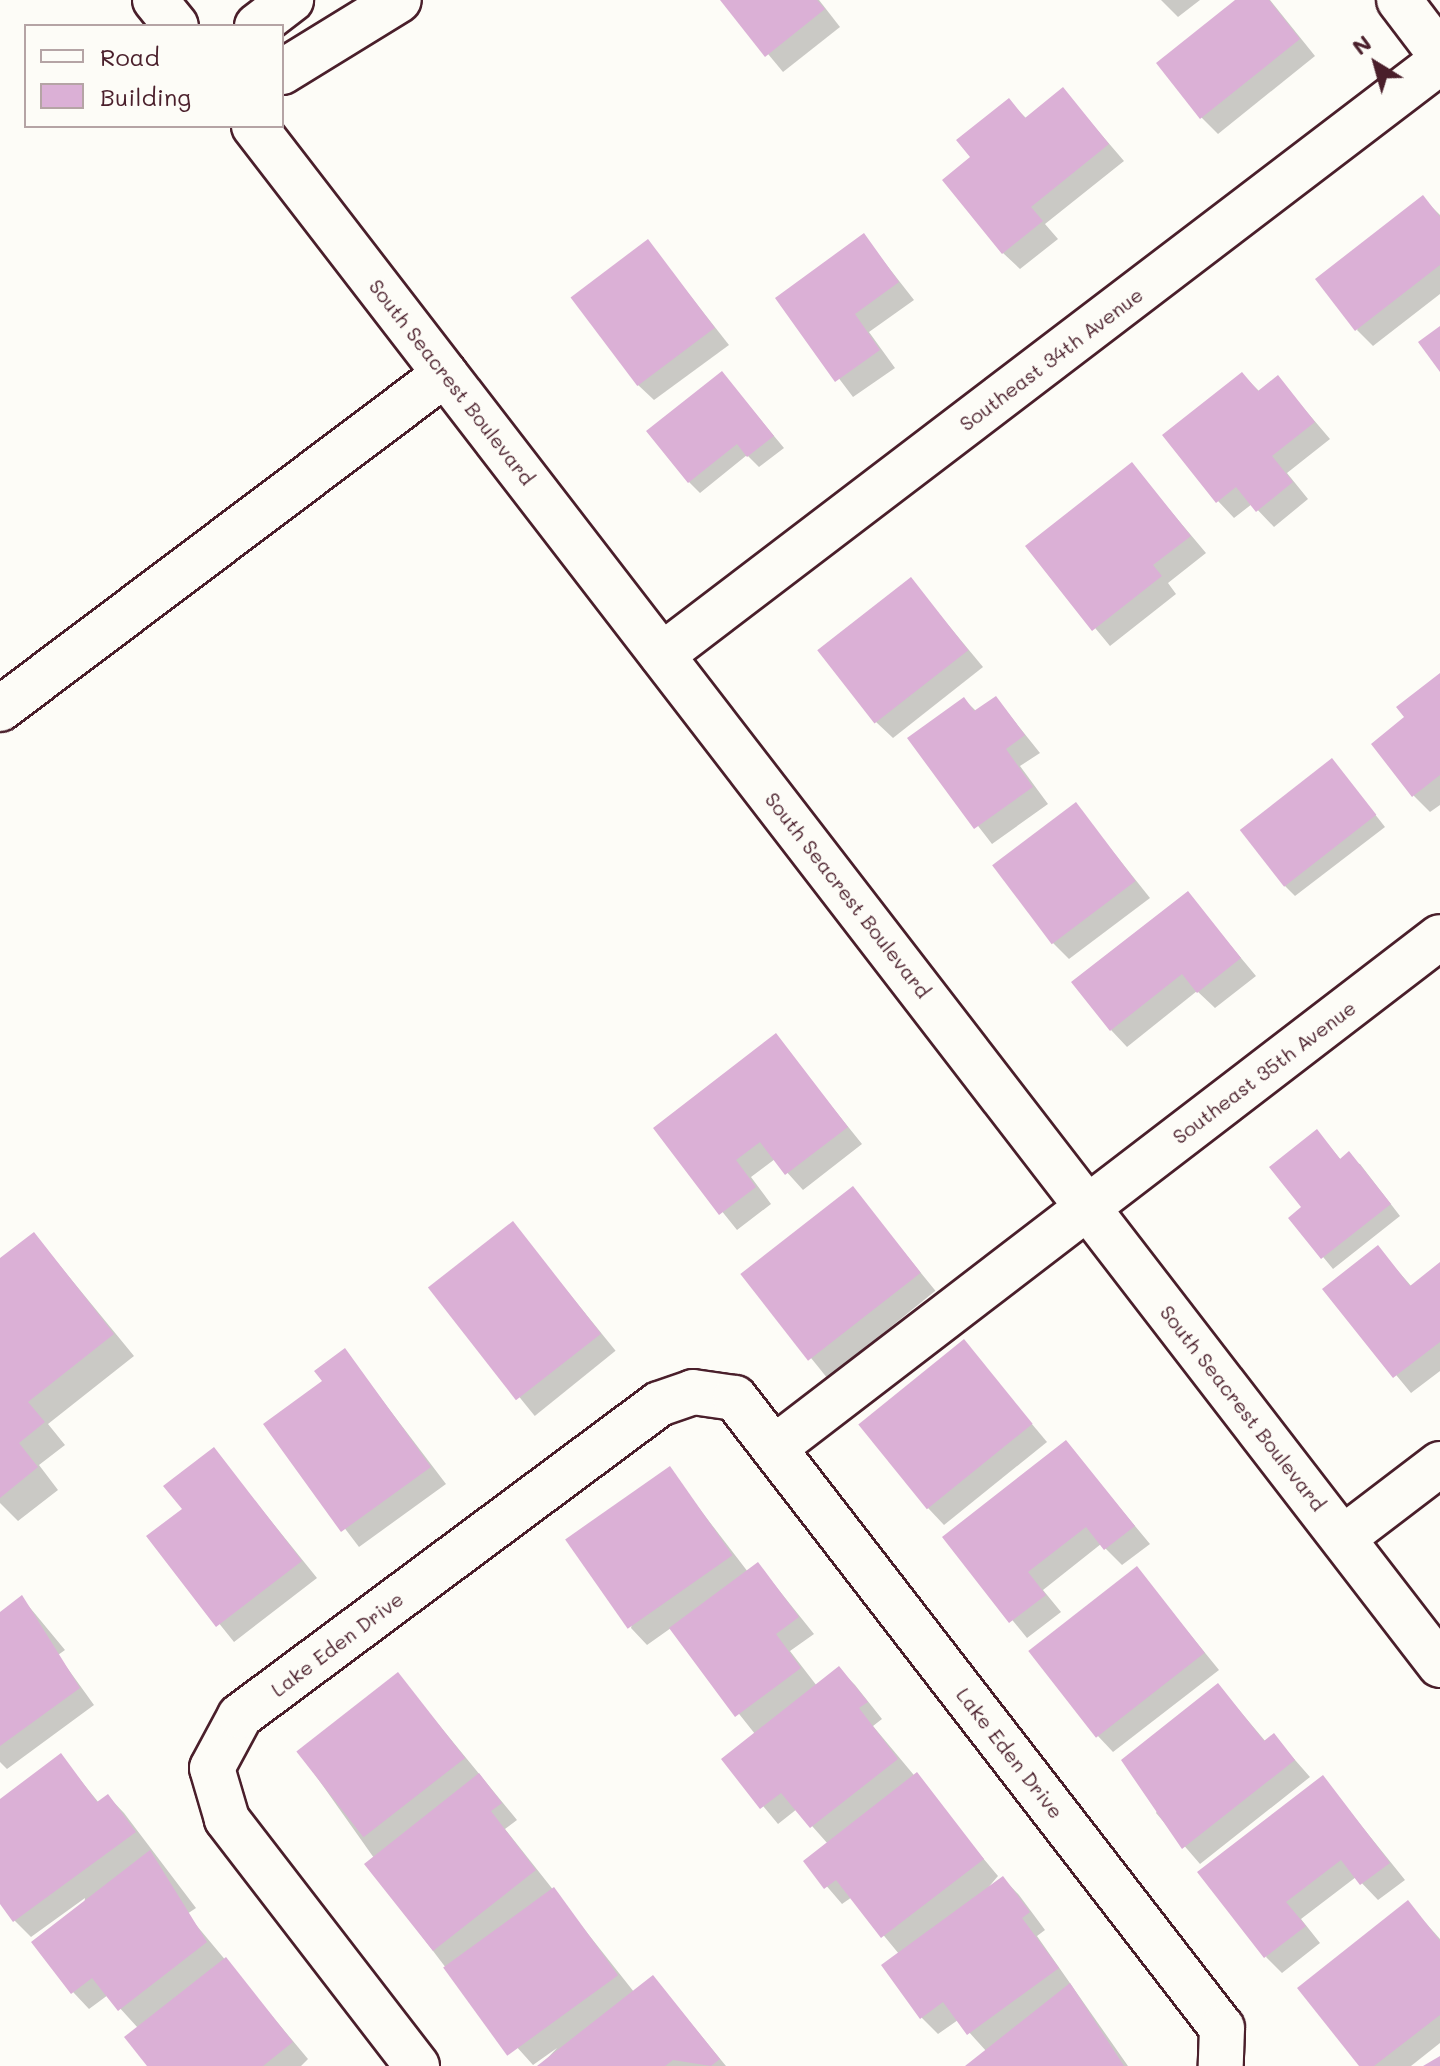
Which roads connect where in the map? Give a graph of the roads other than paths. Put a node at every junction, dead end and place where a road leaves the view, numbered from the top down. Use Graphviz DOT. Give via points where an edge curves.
graph roads {
  1 [pos="155,0"];
  2 [pos="291,0"];
  3 [pos="399,0"];
  4 [pos="1399,0"];
  5 [pos="174,24"];
  6 [pos="260,24"];
  7 [pos="1440,54"];
  8 [pos="1440,62"];
  9 [pos="284,71"];
  10 [pos="256,128"];
  11 [pos="445,374"];
  12 [pos="662,655"];
  13 [pos="0,709"];
  14 [pos="1440,937"];
  15 [pos="1087,1206"];
  16 [pos="774,1448"];
  17 [pos="1440,1464"];
  18 [pos="1343,1538"];
  19 [pos="1440,1664"];
  20 [pos="417,2066"];
  21 [pos="1221,2066"];
  1 -- 5 [label="street"];
  2 -- 6 [label="street"];
  3 -- 9 [label="street"];
  4 -- 7 [label="street"];
  8 -- 12 [label="street, Southeast 34th Avenue"];
  10 -- 11 [label="street, South Seacrest Boulevard"];
  11 -- 12 [label="street, South Seacrest Boulevard"];
  11 -- 13 [label="street"];
  12 -- 15 [label="street, South Seacrest Boulevard"];
  14 -- 15 [label="street, Southeast 35th Avenue"];
  15 -- 16 [label="street"];
  15 -- 18 [label="street, South Seacrest Boulevard"];
  16 -- 20 [label="street, Lake Eden Drive" via="735,1398 693,1392 659,1404 240,1716 212,1768 227,1819"];
  16 -- 21 [label="street, Lake Eden Drive" via="1222,2028"];
  17 -- 18 [label="street"];
  18 -- 19 [label="street, South Seacrest Boulevard"];
}
